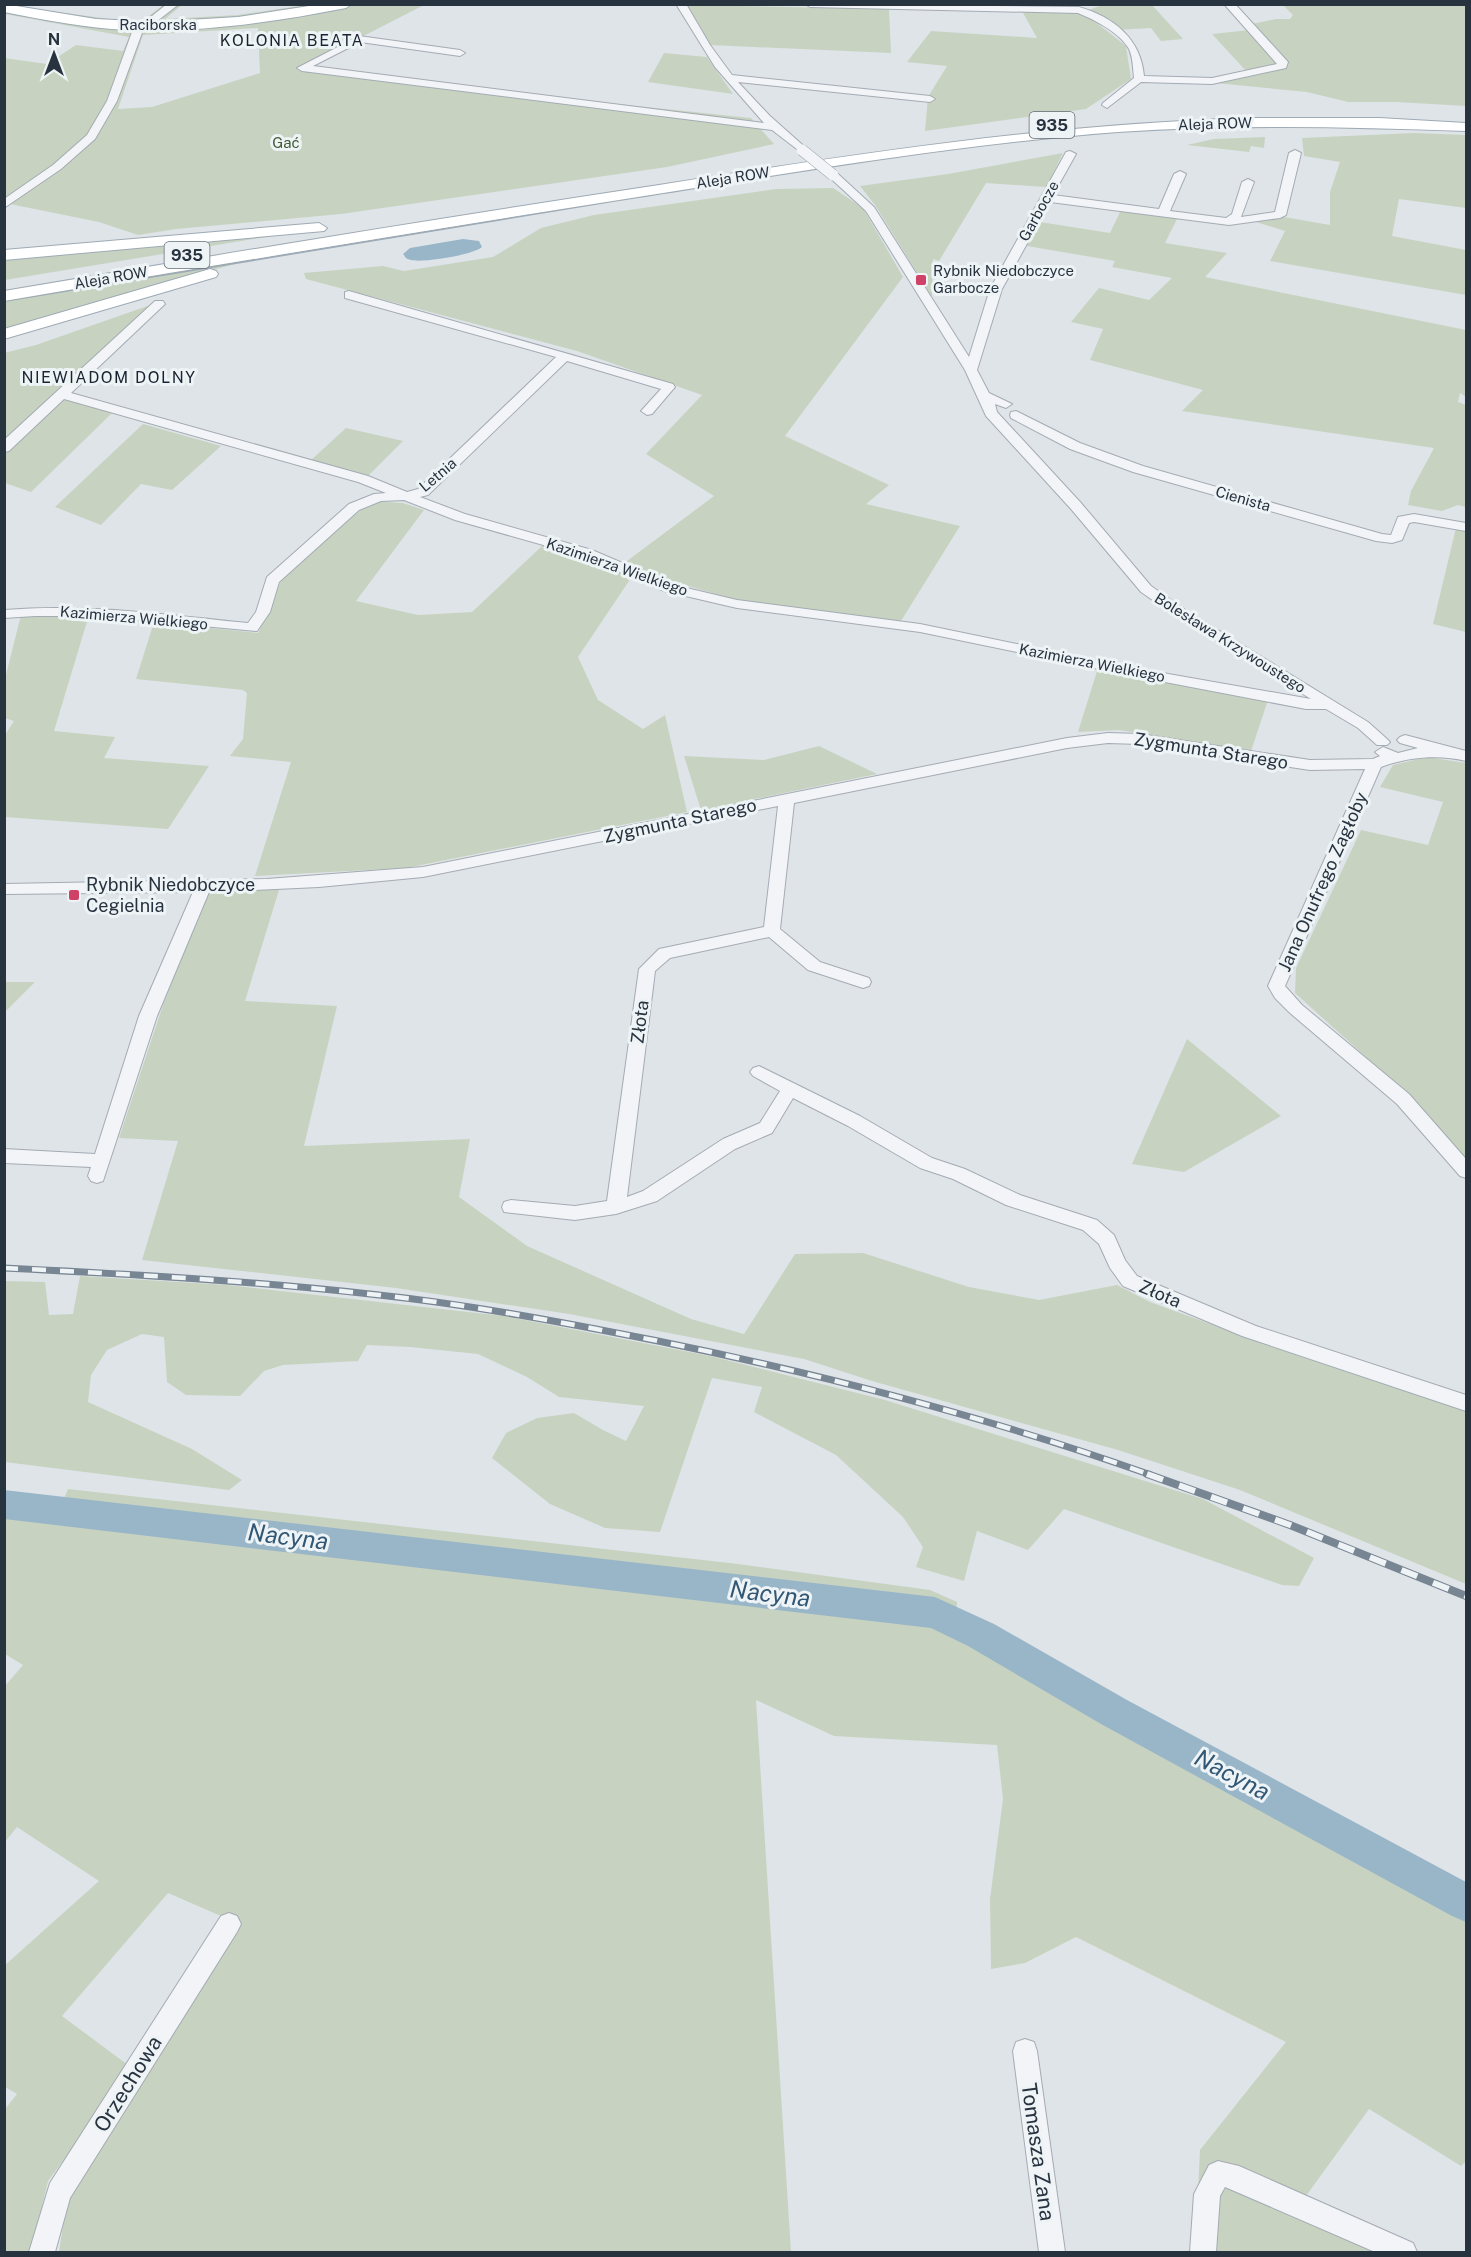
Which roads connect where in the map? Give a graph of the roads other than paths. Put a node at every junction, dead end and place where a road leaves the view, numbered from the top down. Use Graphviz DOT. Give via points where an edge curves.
graph roads {
  1 [pos="174,4"];
  2 [pos="346,4"];
  3 [pos="681,4"];
  4 [pos="810,4"];
  5 [pos="1229,4"];
  6 [pos="4,8"];
  7 [pos="144,26"];
  8 [pos="460,53"];
  9 [pos="731,78"];
  10 [pos="1139,79"];
  11 [pos="930,99"];
  12 [pos="1107,105"];
  13 [pos="1467,118"];
  14 [pos="773,127"];
  15 [pos="1467,127"];
  16 [pos="1295,153"];
  17 [pos="1070,154"];
  18 [pos="1180,174"];
  19 [pos="1248,182"];
  20 [pos="1047,198"];
  21 [pos="4,205"];
  22 [pos="1163,213"];
  23 [pos="1229,222"];
  24 [pos="369,225"];
  25 [pos="340,238"];
  26 [pos="4,255"];
  27 [pos="4,286"];
  28 [pos="349,295"];
  29 [pos="4,296"];
  30 [pos="159,304"];
  31 [pos="4,334"];
  32 [pos="565,356"];
  33 [pos="971,370"];
  34 [pos="60,394"];
  35 [pos="984,395"];
  36 [pos="1006,404"];
  37 [pos="646,411"];
  38 [pos="994,412"];
  39 [pos="1013,416"];
  40 [pos="1015,438"];
  41 [pos="4,448"];
  42 [pos="406,496"];
  43 [pos="1467,527"];
  44 [pos="4,614"];
  45 [pos="1326,704"];
  46 [pos="1363,725"];
  47 [pos="1405,744"];
  48 [pos="1383,753"];
  49 [pos="1460,755"];
  50 [pos="786,800"];
  51 [pos="204,885"];
  52 [pos="4,889"];
  53 [pos="772,932"];
  54 [pos="863,982"];
  55 [pos="759,1072"];
  56 [pos="790,1089"];
  57 [pos="4,1156"];
  58 [pos="1467,1171"];
  59 [pos="511,1207"];
  60 [pos="616,1207"];
  61 [pos="1467,1403"];
  62 [pos="229,1924"];
  63 [pos="1024,2051"];
  64 [pos="42,2253"];
  65 [pos="1052,2253"];
  66 [pos="1203,2253"];
  67 [pos="1404,2253"];
  1 -- 7 [label="street"];
  2 -- 7 [label="main road, Raciborska" via="226,24"];
  3 -- 9 [label="street, Bolesława Krzywoustego" via="699,39"];
  4 -- 10 [label="street" via="1079,10 1092,14 1132,46"];
  5 -- 10 [label="street" via="1272,48 1282,66 1212,81"];
  6 -- 7 [label="main road, Raciborska" via="100,24"];
  7 -- 21 [label="street" via="134,37 112,101 95,131 57,167"];
  8 -- 14 [label="street" via="359,39 302,68"];
  9 -- 11 [label="street"];
  9 -- 14 [label="street, Bolesława Krzywoustego"];
  10 -- 12 [label="street"];
  13 -- 24 [label="main road, Aleja ROW / 935" via="1239,114 1035,127"];
  14 -- 33 [label="street, Bolesława Krzywoustego, bridge" via="870,208"];
  15 -- 25 [label="main road, Aleja ROW / 935" via="1272,122 1048,134 917,150"];
  16 -- 23 [label="street" via="1280,215"];
  17 -- 20 [label="street, Garbocze"];
  18 -- 22 [label="street"];
  19 -- 23 [label="street" via="1237,215"];
  20 -- 22 [label="street"];
  20 -- 33 [label="street, Garbocze" via="996,290"];
  22 -- 23 [label="street"];
  24 -- 26 [label="main road"];
  24 -- 27 [label="main road, Aleja ROW / 935"];
  25 -- 29 [label="main road, Aleja ROW / 935"];
  25 -- 31 [label="main road"];
  28 -- 32 [label="street"];
  30 -- 34 [label="street"];
  32 -- 37 [label="street" via="669,387"];
  32 -- 42 [label="street, Letnia" via="423,492"];
  33 -- 35 [label="street, Bolesława Krzywoustego"];
  34 -- 41 [label="street"];
  34 -- 42 [label="street, Letnia" via="363,479"];
  35 -- 36 [label="street"];
  35 -- 38 [label="street, Bolesława Krzywoustego"];
  36 -- 38 [label="street"];
  36 -- 39 [label="street" via="1017,408"];
  38 -- 39 [label="street"];
  38 -- 40 [label="street, Bolesława Krzywoustego"];
  39 -- 40 [label="street, Bolesława Krzywoustego" via="1010,423"];
  39 -- 43 [label="street, Cienista" via="1075,447 1128,465 1381,538 1397,537 1403,520 1414,518"];
  40 -- 45 [label="street, Bolesława Krzywoustego" via="1146,589"];
  42 -- 44 [label="street, Kazimierza Wielkiego" via="379,497 354,507 272,580 263,612 252,628 41,609"];
  42 -- 45 [label="street, Kazimierza Wielkiego" via="460,517 587,553 669,588 737,604 920,628 1306,704"];
  45 -- 46 [label="street, Bolesława Krzywoustego"];
  46 -- 47 [label="street, Bolesława Krzywoustego"];
  46 -- 48 [label="street, Bolesława Krzywoustego"];
  47 -- 48 [label="street, Zygmunta Starego" via="1406,757"];
  47 -- 49 [label="street"];
  48 -- 50 [label="street, Zygmunta Starego" via="1352,763 1298,764 1171,742 1108,738"];
  48 -- 58 [label="street, Jana Onufrego Zagłoby" via="1276,986 1296,1009 1403,1099"];
  50 -- 51 [label="street, Zygmunta Starego" via="423,872"];
  50 -- 53 [label="street"];
  51 -- 52 [label="street, Zygmunta Starego"];
  51 -- 57 [label="street" via="148,1016 99,1168"];
  53 -- 54 [label="street" via="814,966"];
  53 -- 60 [label="street, Złota" via="665,953 647,969"];
  55 -- 56 [label="street, Złota"];
  56 -- 60 [label="street" via="766,1128 729,1144 650,1196"];
  56 -- 61 [label="street, Złota" via="854,1120 926,1163 1013,1200 1090,1226 1107,1240 1130,1281 1249,1331"];
  59 -- 60 [label="street" via="575,1213"];
  62 -- 64 [label="street, Orzechowa" via="60,2193"];
  63 -- 65 [label="street, Tomasza Zana"];
  66 -- 67 [label="street" via="1207,2194 1218,2174 1230,2175"];
}
